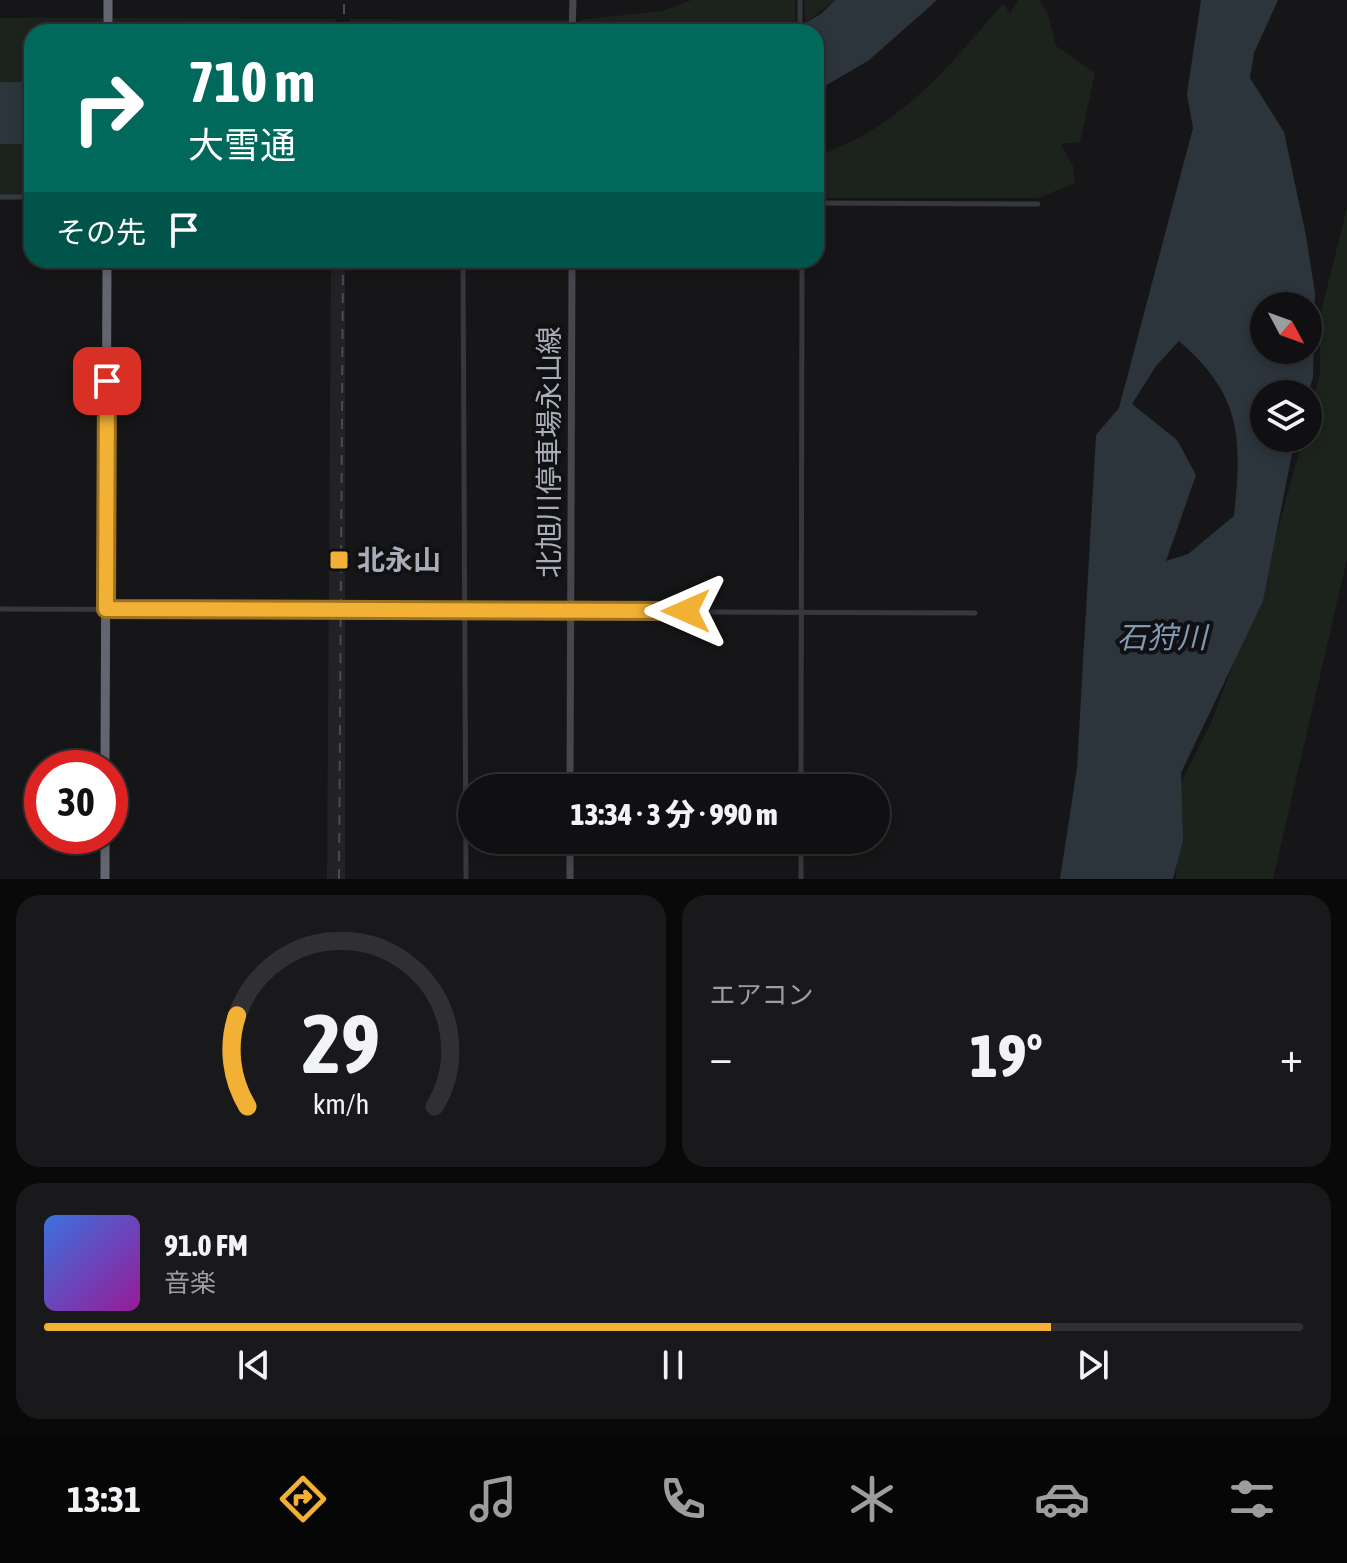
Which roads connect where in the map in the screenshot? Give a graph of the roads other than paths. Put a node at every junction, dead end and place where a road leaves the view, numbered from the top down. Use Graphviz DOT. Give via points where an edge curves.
graph roads {
  1 [pos="108,0"];
  2 [pos="573,0"];
  3 [pos="800,0"];
  4 [pos="108,24"];
  5 [pos="572,24"];
  6 [pos="800,24"];
  7 [pos="0,197"];
  8 [pos="24,197"];
  9 [pos="824,203"];
  10 [pos="1038,204"];
  11 [pos="107,268"];
  12 [pos="463,268"];
  13 [pos="572,268"];
  14 [pos="802,268"];
  15 [pos="0,609"];
  16 [pos="106,609"];
  17 [pos="463,611"];
  18 [pos="571,611"];
  19 [pos="801,612"];
  20 [pos="975,613"];
  21 [pos="105,750"];
  22 [pos="570,774"];
  23 [pos="801,774"];
  24 [pos="105,854"];
  25 [pos="570,854"];
  26 [pos="801,854"];
  27 [pos="105,879"];
  28 [pos="466,879"];
  29 [pos="570,879"];
  30 [pos="801,879"];
  1 -- 4 [label="highway"];
  2 -- 5 [label="main road"];
  3 -- 6 [label="street"];
  7 -- 8 [label="street"];
  9 -- 10 [label="street"];
  11 -- 16 [label="highway"];
  12 -- 17 [label="street"];
  13 -- 18 [label="main road, 北旭川停車場永山線"];
  14 -- 19 [label="street"];
  15 -- 16 [label="street"];
  16 -- 17 [label="street"];
  16 -- 21 [label="highway"];
  17 -- 18 [label="street"];
  17 -- 28 [label="street"];
  18 -- 19 [label="street"];
  18 -- 22 [label="main road, 北旭川停車場永山線"];
  19 -- 20 [label="street"];
  19 -- 23 [label="street"];
  24 -- 27 [label="highway"];
  25 -- 29 [label="main road"];
  26 -- 30 [label="street"];
}
